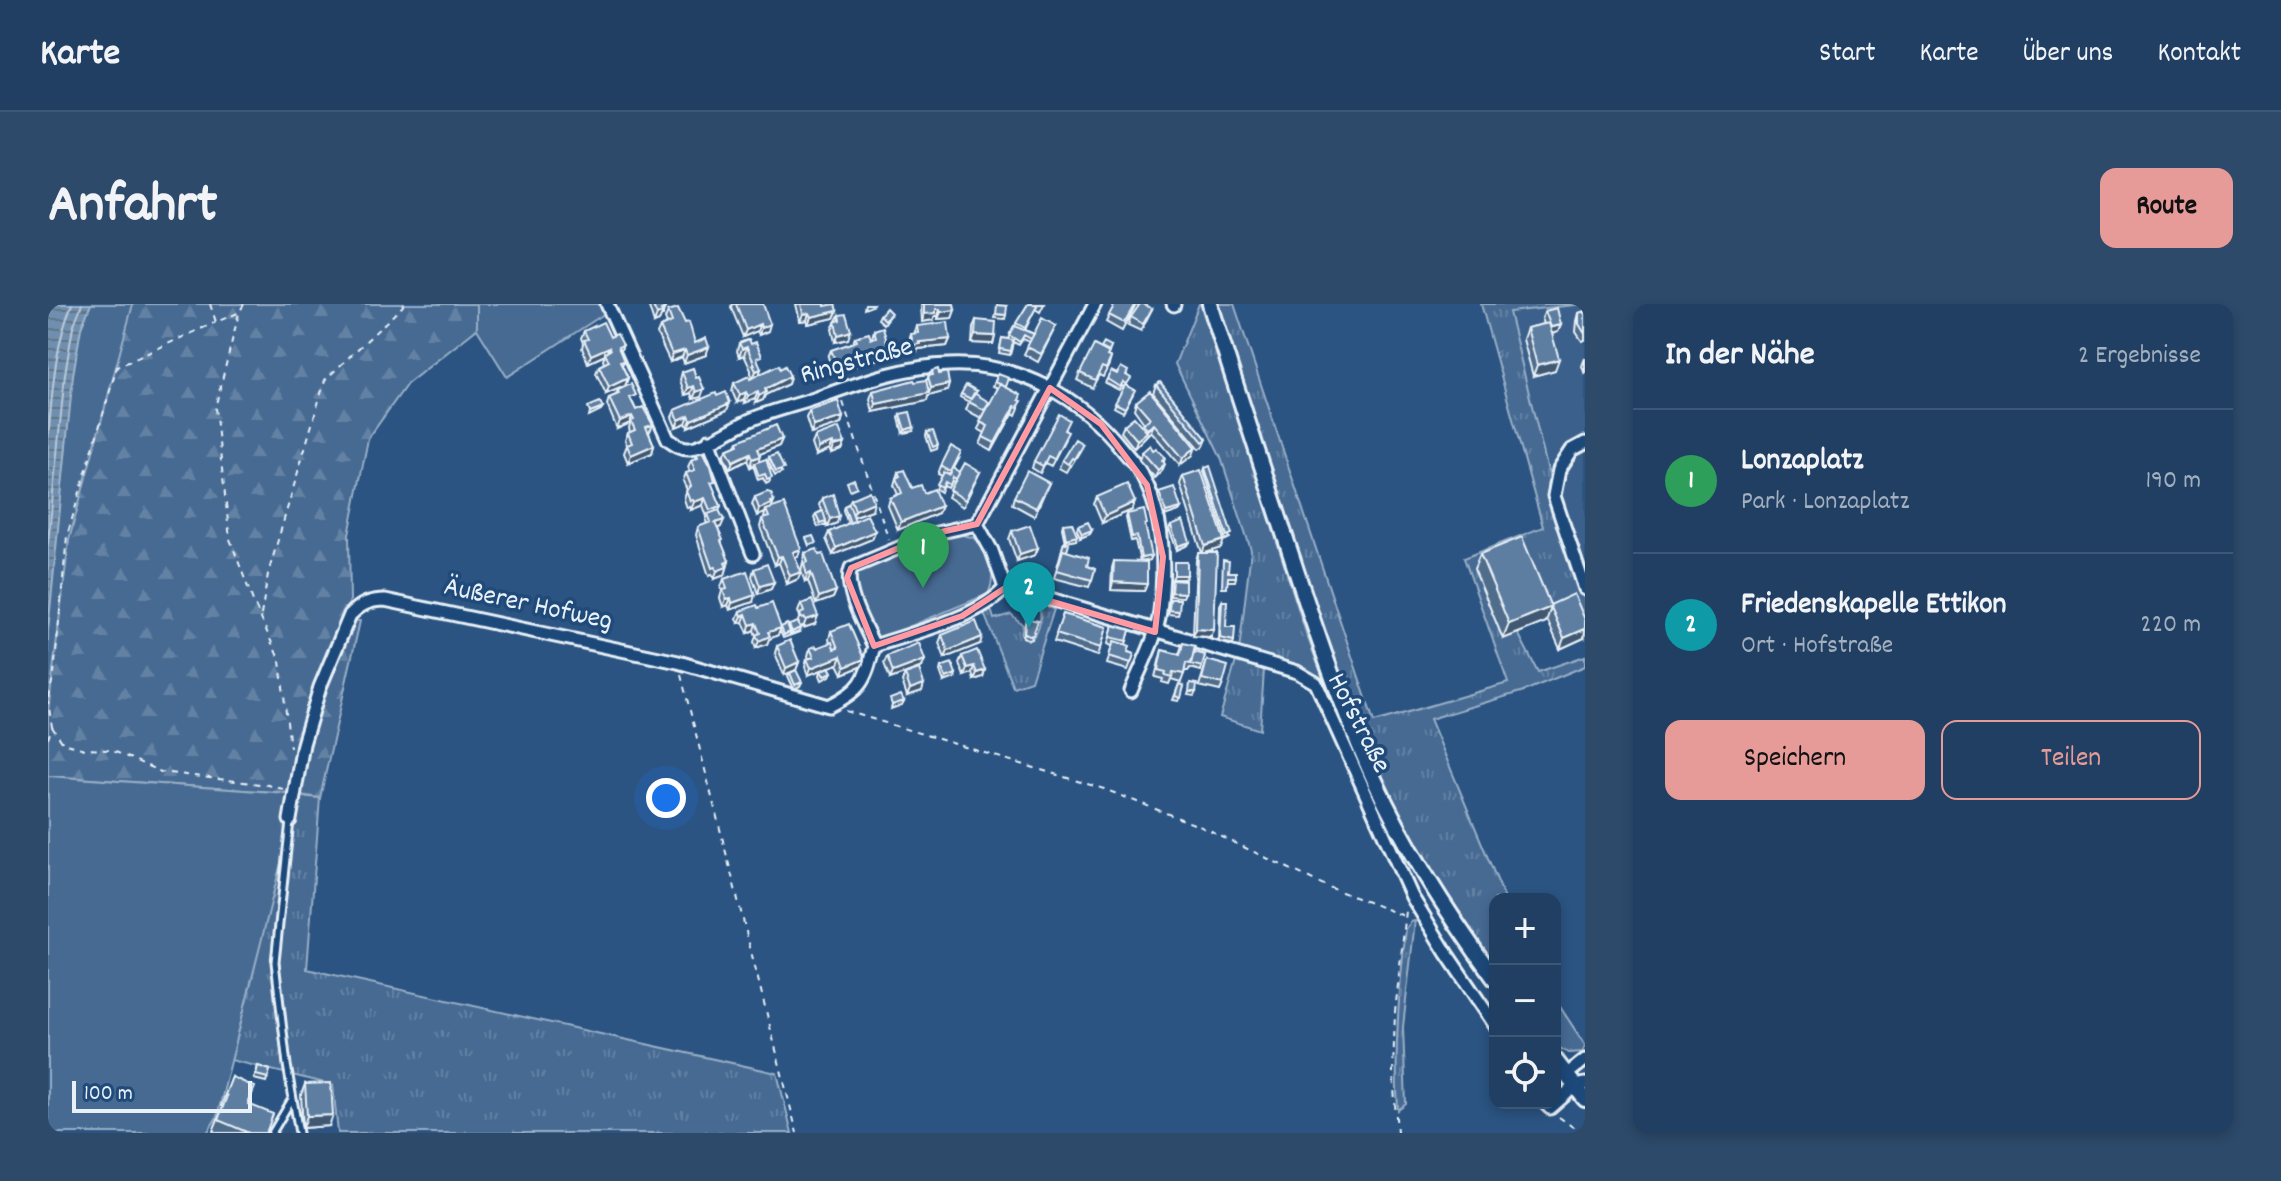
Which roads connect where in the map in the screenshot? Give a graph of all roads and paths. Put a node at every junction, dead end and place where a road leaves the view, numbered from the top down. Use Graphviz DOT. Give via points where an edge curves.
graph roads {
  1 [pos="210,304"];
  2 [pos="244,304"];
  3 [pos="405,304"];
  4 [pos="607,304"];
  5 [pos="1095,304"];
  6 [pos="1210,304"];
  7 [pos="239,313"];
  8 [pos="216,322"];
  9 [pos="1050,388"];
  10 [pos="839,389"];
  11 [pos="709,440"];
  12 [pos="1585,443"];
  13 [pos="977,524"];
  14 [pos="892,551"];
  15 [pos="753,554"];
  16 [pos="1005,588"];
  17 [pos="1585,589"];
  18 [pos="261,618"];
  19 [pos="1155,632"];
  20 [pos="874,646"];
  21 [pos="678,662"];
  22 [pos="1131,691"];
  23 [pos="48,699"];
  24 [pos="829,706"];
  25 [pos="52,727"];
  26 [pos="48,739"];
  27 [pos="290,754"];
  28 [pos="293,796"];
  29 [pos="290,820"];
  30 [pos="1412,897"];
  31 [pos="1404,916"];
  32 [pos="1489,971"];
  33 [pos="1489,1016"];
  34 [pos="1585,1060"];
  35 [pos="1561,1066"];
  36 [pos="1575,1081"];
  37 [pos="293,1098"];
  38 [pos="1585,1099"];
  39 [pos="1551,1109"];
  40 [pos="272,1133"];
  41 [pos="299,1133"];
  42 [pos="797,1133"];
  43 [pos="1397,1133"];
  44 [pos="1581,1133"];
  1 -- 8 [label="path"];
  2 -- 7 [label="path"];
  3 -- 18 [label="path" via="325,380 268,574"];
  4 -- 11 [label="street, Ringstraße" via="668,439 684,448"];
  5 -- 9 [label="street"];
  6 -- 32 [label="main road" via="1315,632 1354,732 1401,833"];
  7 -- 8 [label="path"];
  7 -- 18 [label="path" via="215,408 230,539"];
  8 -- 23 [label="path" via="117,367 67,536"];
  9 -- 10 [label="street, Ringstraße" via="993,367 949,365"];
  9 -- 13 [label="street"];
  9 -- 19 [label="street, Ringstraße" via="1101,424 1147,485 1163,557"];
  10 -- 11 [label="street, Ringstraße"];
  10 -- 14 [label="path"];
  11 -- 15 [label="street"];
  12 -- 17 [label="street" via="1572,450 1559,470 1554,496"];
  13 -- 14 [label="street" via="932,534"];
  13 -- 16 [label="street"];
  14 -- 20 [label="street" via="851,568 847,578"];
  16 -- 19 [label="street, Hofstraße"];
  16 -- 20 [label="street" via="962,616"];
  18 -- 27 [label="path" via="280,661"];
  19 -- 22 [label="street, Ringstraße"];
  19 -- 30 [label="street, Hofstraße" via="1297,672 1316,683"];
  20 -- 24 [label="street" via="858,689"];
  21 -- 24 [label="street, Äußerer Hofweg"];
  21 -- 28 [label="street, Äußerer Hofweg" via="370,601 350,615 320,687"];
  21 -- 42 [label="path"];
  23 -- 25 [label="path"];
  24 -- 31 [label="path" via="1118,794"];
  25 -- 26 [label="path"];
  25 -- 28 [label="path" via="63,743 111,750 161,772 268,785"];
  28 -- 29 [label="street, Äußerer Hofweg"];
  29 -- 37 [label="lane" via="275,962"];
  30 -- 31 [label="path"];
  30 -- 33 [label="street, Hofstraße"];
  31 -- 43 [label="path" via="1393,1060"];
  34 -- 36 [label="street"];
  35 -- 36 [label="main road"];
  36 -- 38 [label="main road"];
  37 -- 40 [label="lane"];
  37 -- 41 [label="lane"];
  39 -- 44 [label="path"];
}
